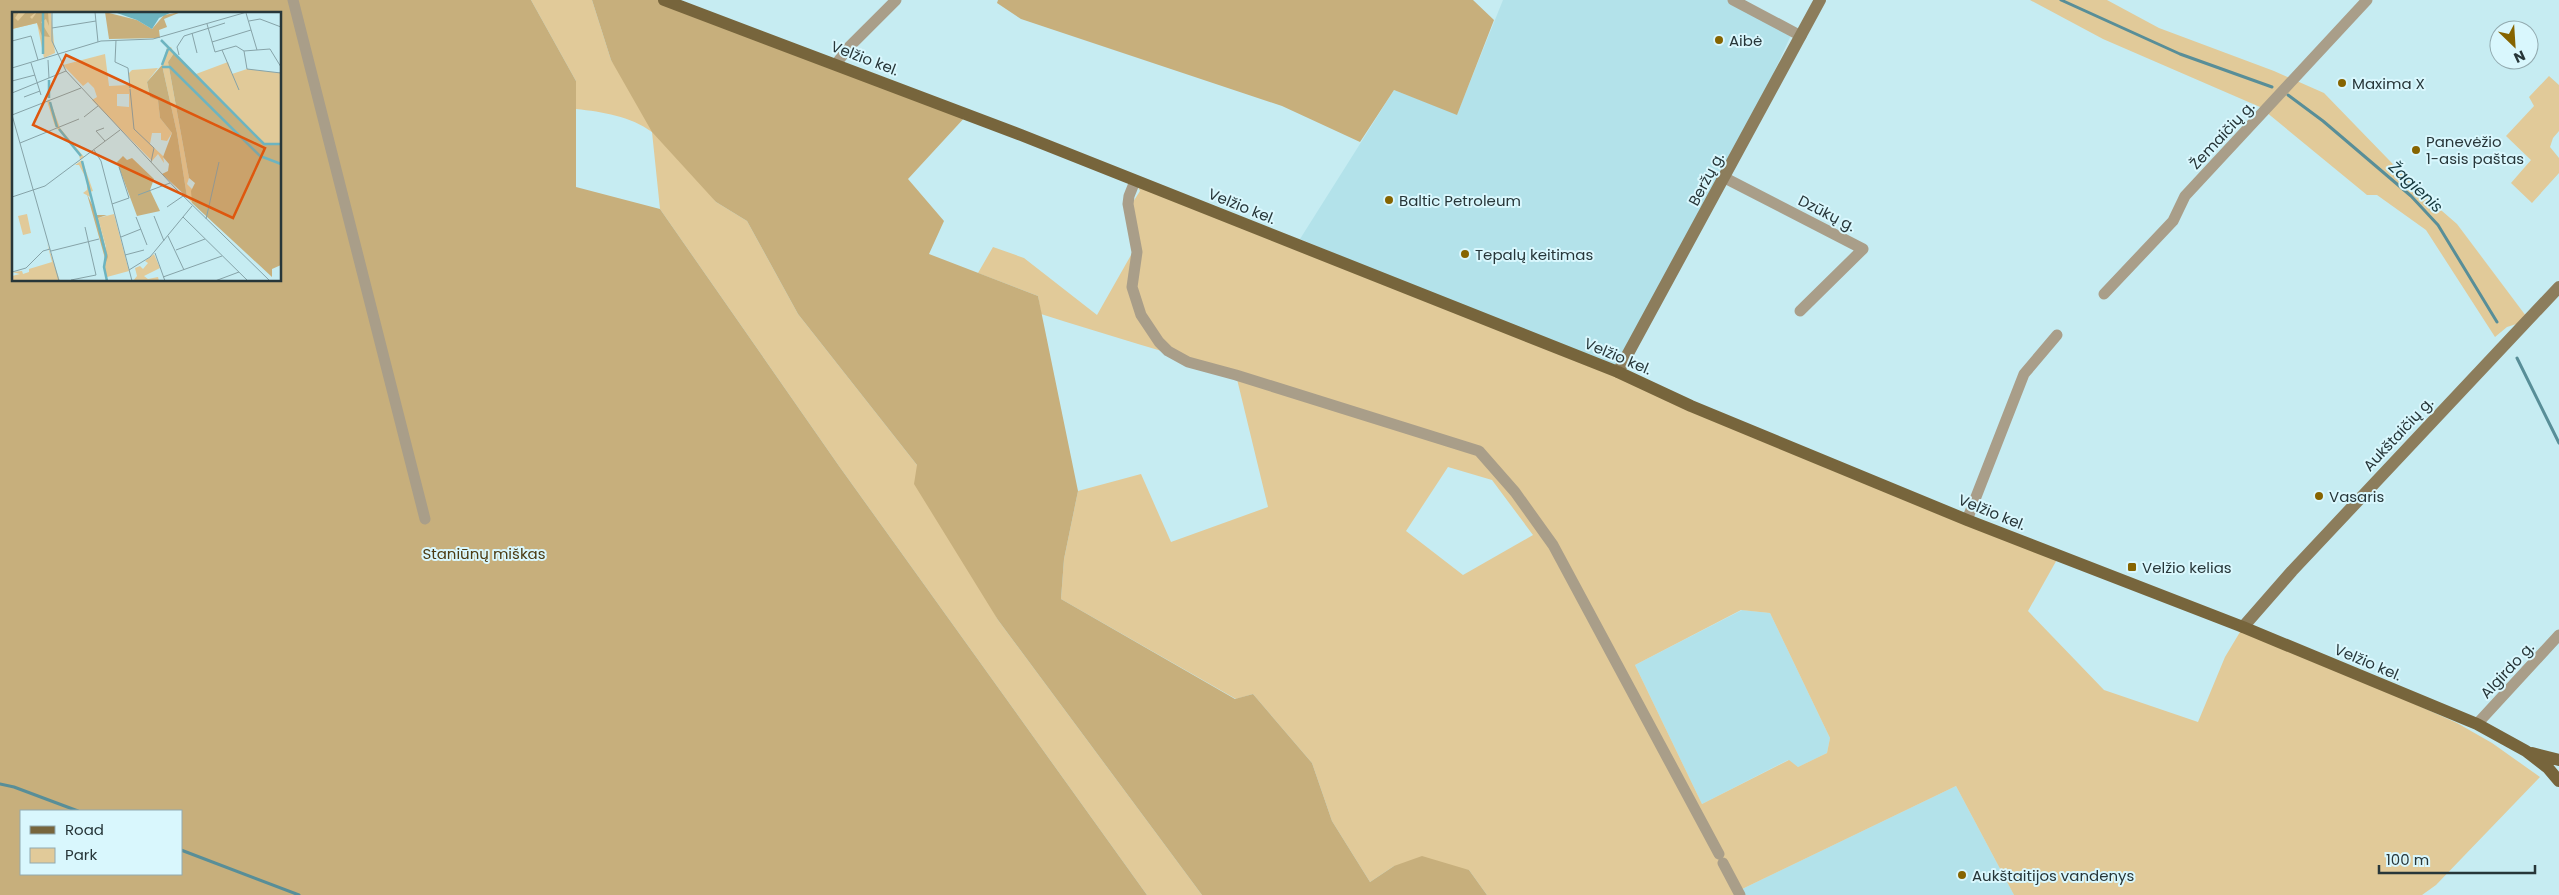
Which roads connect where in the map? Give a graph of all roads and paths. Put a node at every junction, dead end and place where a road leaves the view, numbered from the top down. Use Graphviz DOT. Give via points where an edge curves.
graph roads {
  1 [pos="293,0"];
  2 [pos="664,0"];
  3 [pos="896,0"];
  4 [pos="1733,0"];
  5 [pos="1820,0"];
  6 [pos="2367,0"];
  7 [pos="1801,36"];
  8 [pos="836,64"];
  9 [pos="1725,178"];
  10 [pos="1135,181"];
  11 [pos="2559,287"];
  12 [pos="2104,294"];
  13 [pos="1800,311"];
  14 [pos="2057,335"];
  15 [pos="1618,372"];
  16 [pos="425,519"];
  17 [pos="1967,520"];
  18 [pos="2243,627"];
  19 [pos="2559,635"];
  20 [pos="2477,724"];
  21 [pos="2526,752"];
  22 [pos="2559,760"];
  23 [pos="2554,770"];
  24 [pos="2559,781"];
  25 [pos="1740,895"];
  1 -- 16 [label="street"];
  2 -- 8 [label="main road, Velžio kel."];
  3 -- 8 [label="street"];
  4 -- 7 [label="street"];
  5 -- 7 [label="main road, Beržų g."];
  6 -- 12 [label="street, Žemaičių g." via="2185,196 2173,221"];
  7 -- 9 [label="main road, Beržų g."];
  8 -- 10 [label="main road, Velžio kel."];
  9 -- 13 [label="street, Dzūkų g." via="1863,249"];
  9 -- 15 [label="main road, Beržų g."];
  10 -- 15 [label="main road, Velžio kel."];
  10 -- 25 [label="street" via="1128,204 1137,252 1132,287 1141,315 1168,351 1188,362 1479,450 1515,492 1553,545"];
  11 -- 18 [label="main road, Aukštaičių g."];
  14 -- 17 [label="street" via="2024,374"];
  15 -- 17 [label="main road, Velžio kel." via="1691,406"];
  17 -- 18 [label="main road, Velžio kel."];
  18 -- 20 [label="main road, Velžio kel."];
  19 -- 20 [label="street, Algirdo g."];
  20 -- 21 [label="main road, Velžio kel."];
  21 -- 22 [label="main road"];
  21 -- 23 [label="main road, Velžio kel."];
  23 -- 24 [label="main road"];
}
